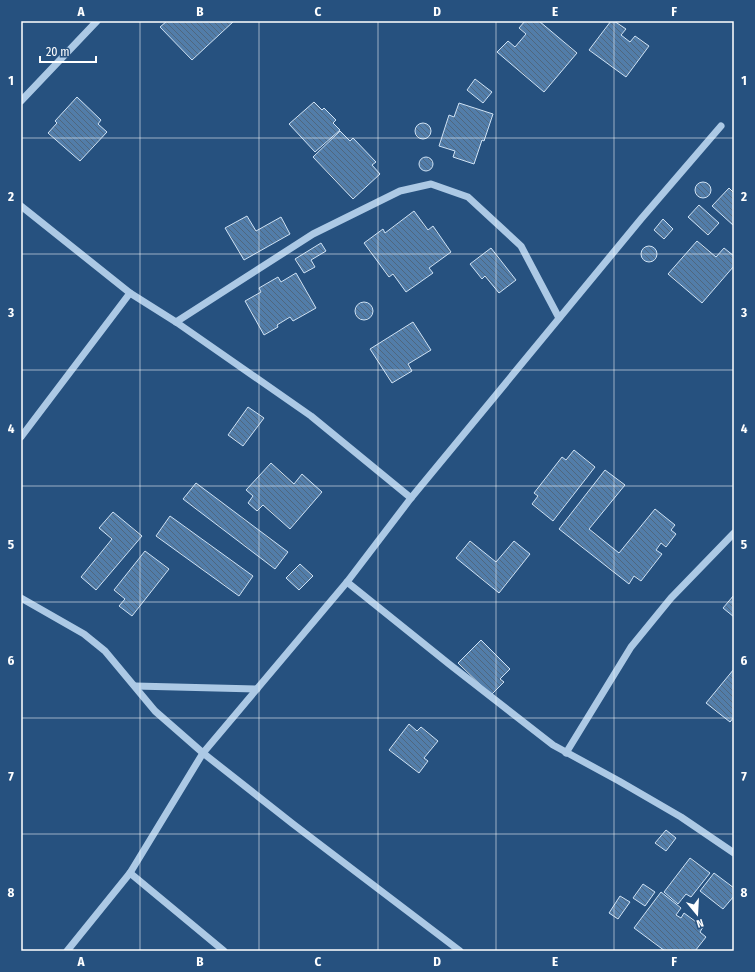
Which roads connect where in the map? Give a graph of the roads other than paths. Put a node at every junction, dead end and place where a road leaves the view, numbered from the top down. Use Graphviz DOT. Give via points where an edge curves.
graph roads {
  1 [pos="97,21"];
  2 [pos="21,101"];
  3 [pos="721,126"];
  4 [pos="21,206"];
  5 [pos="130,293"];
  6 [pos="559,318"];
  7 [pos="176,322"];
  8 [pos="21,437"];
  9 [pos="411,498"];
  10 [pos="734,533"];
  11 [pos="348,582"];
  12 [pos="21,598"];
  13 [pos="136,686"];
  14 [pos="257,689"];
  15 [pos="203,753"];
  16 [pos="566,753"];
  17 [pos="734,853"];
  18 [pos="130,873"];
  19 [pos="67,951"];
  20 [pos="224,951"];
  21 [pos="460,951"];
  1 -- 2 [label="street"];
  3 -- 6 [label="street"];
  4 -- 5 [label="street"];
  5 -- 7 [label="street"];
  5 -- 8 [label="street"];
  6 -- 7 [label="street" via="521,246 468,197 431,184 400,191 313,234"];
  6 -- 9 [label="street"];
  7 -- 9 [label="street" via="312,416"];
  9 -- 11 [label="street"];
  10 -- 16 [label="street" via="671,598 631,647"];
  11 -- 14 [label="street"];
  11 -- 16 [label="street" via="448,664 553,746"];
  12 -- 13 [label="street" via="84,634 105,651"];
  13 -- 14 [label="street"];
  13 -- 15 [label="street" via="156,711"];
  14 -- 15 [label="street"];
  15 -- 18 [label="street"];
  15 -- 21 [label="street"];
  16 -- 17 [label="street" via="681,817"];
  18 -- 19 [label="street"];
  18 -- 20 [label="street"];
}
